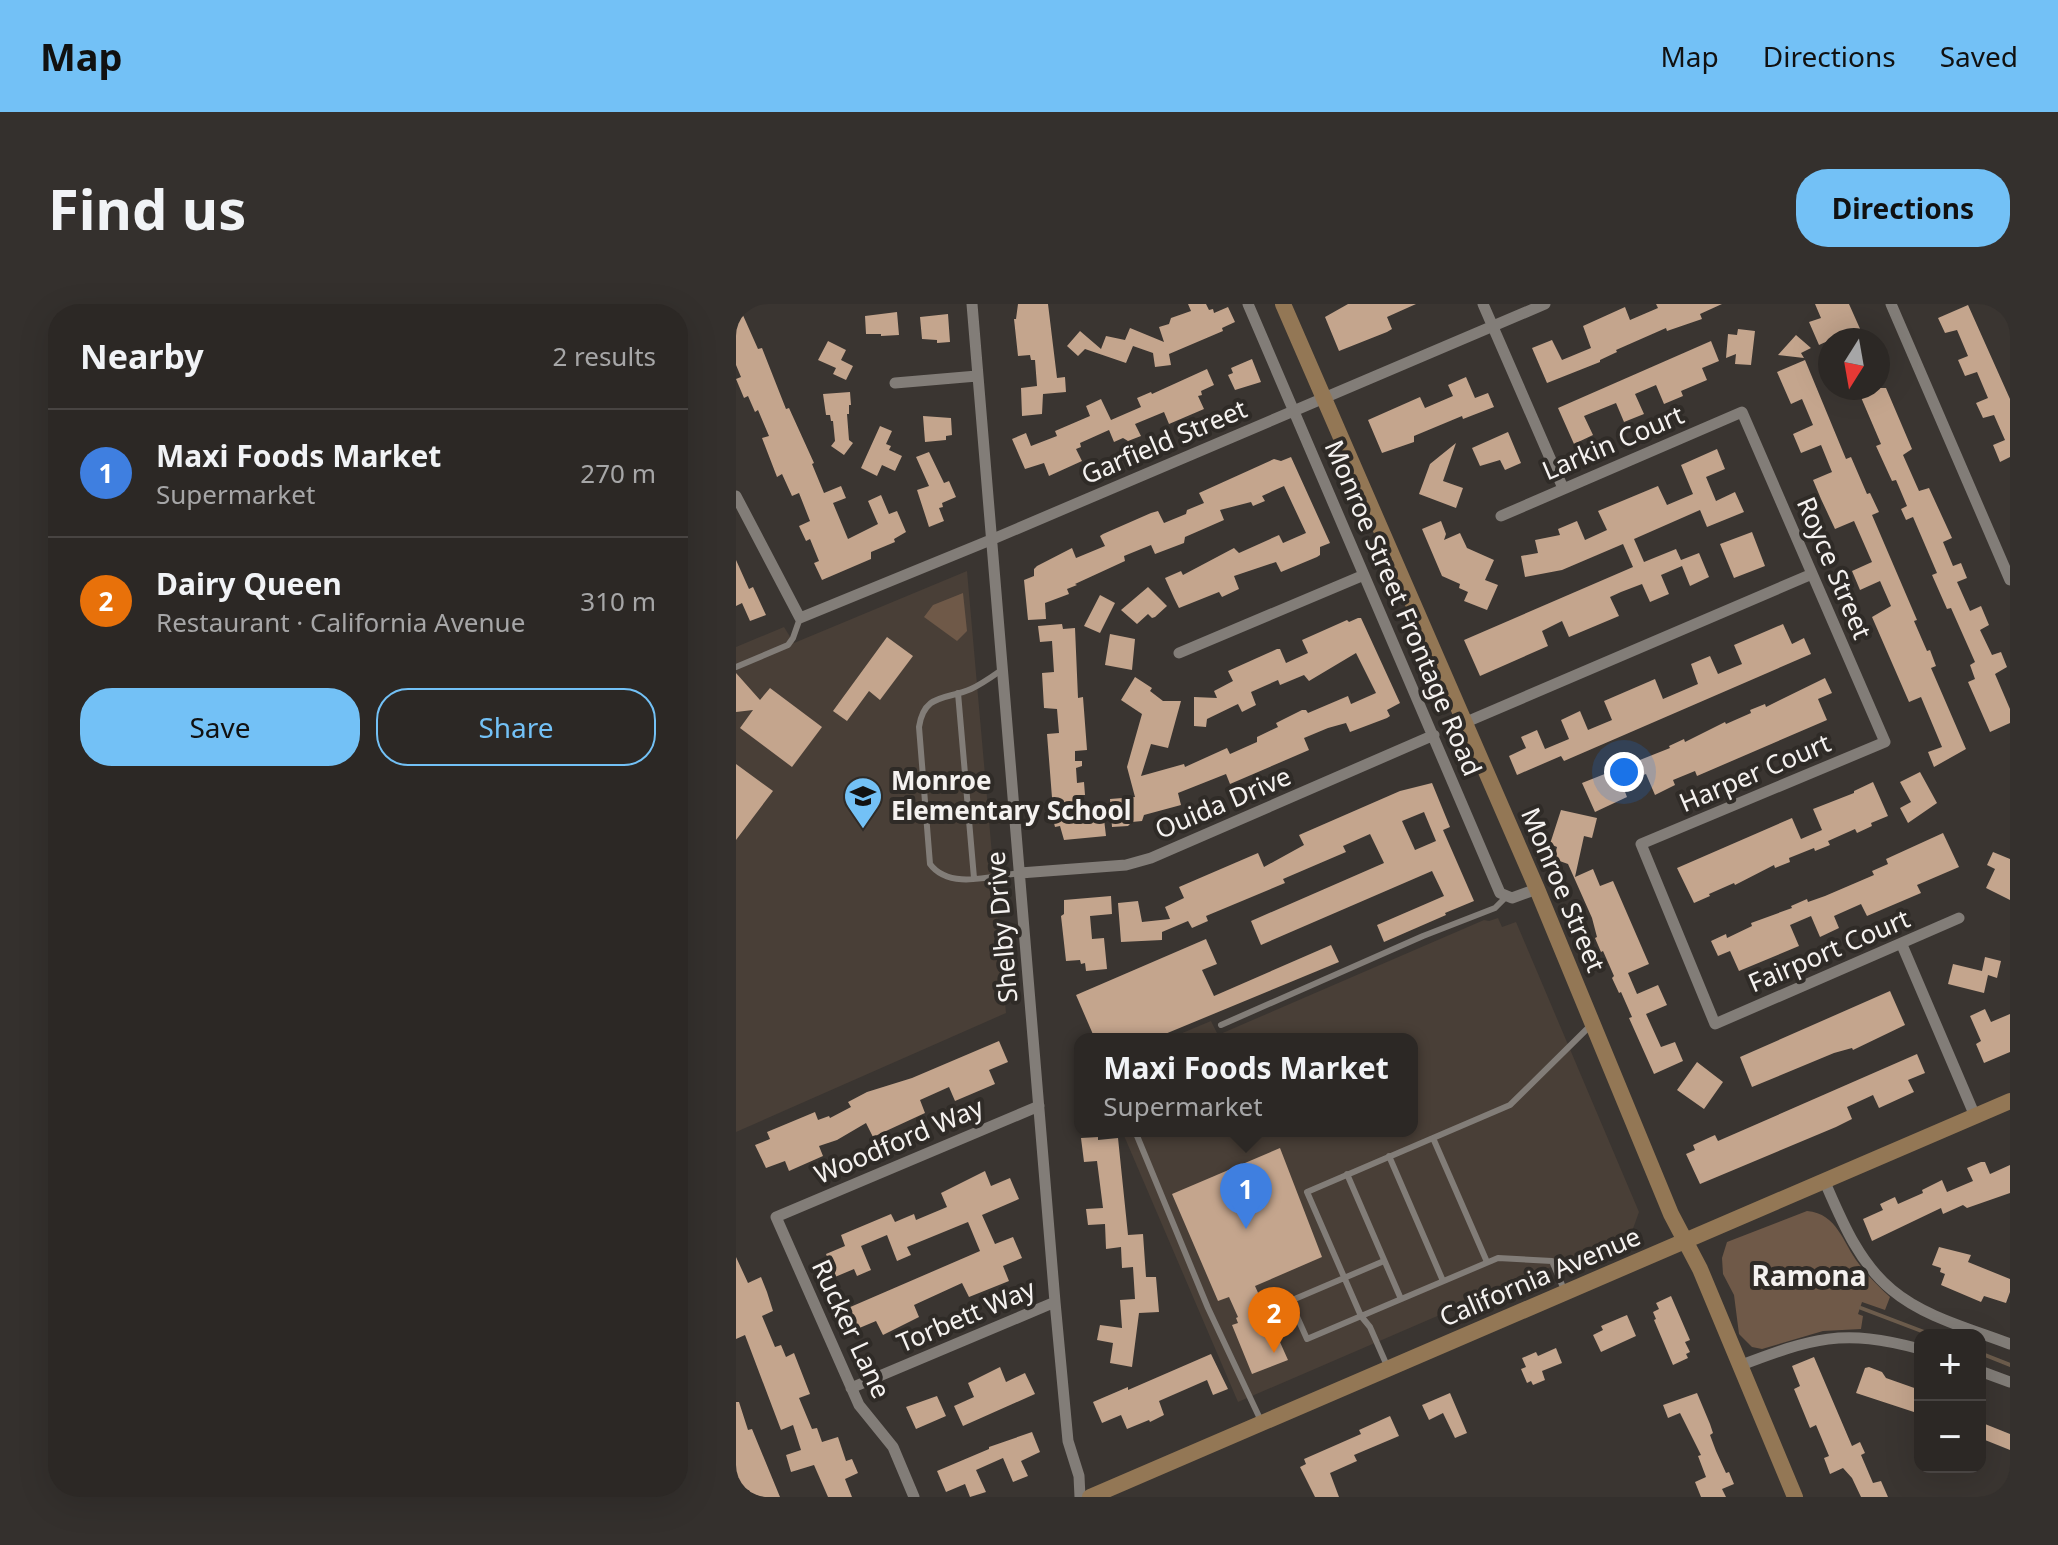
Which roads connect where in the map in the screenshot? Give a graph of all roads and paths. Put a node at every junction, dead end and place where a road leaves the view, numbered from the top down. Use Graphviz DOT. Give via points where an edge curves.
graph roads {
  1 [pos="972,304"];
  2 [pos="1248,304"];
  3 [pos="1283,304"];
  4 [pos="1483,304"];
  5 [pos="1545,304"];
  6 [pos="1891,304"];
  7 [pos="1493,326"];
  8 [pos="977,376"];
  9 [pos="895,383"];
  10 [pos="1323,400"];
  11 [pos="1295,411"];
  12 [pos="1742,412"];
  13 [pos="1563,488"];
  14 [pos="736,496"];
  15 [pos="1501,516"];
  16 [pos="750,526"];
  17 [pos="736,532"];
  18 [pos="993,539"];
  19 [pos="1812,574"];
  20 [pos="1364,575"];
  21 [pos="2010,580"];
  22 [pos="800,618"];
  23 [pos="1179,653"];
  24 [pos="736,667"];
  25 [pos="1003,669"];
  26 [pos="958,693"];
  27 [pos="1464,723"];
  28 [pos="1434,735"];
  29 [pos="1885,742"];
  30 [pos="1020,873"];
  31 [pos="974,878"];
  32 [pos="1537,889"];
  33 [pos="1506,897"];
  34 [pos="1959,918"];
  35 [pos="1902,945"];
  36 [pos="1593,1023"];
  37 [pos="1715,1024"];
  38 [pos="1221,1025"];
  39 [pos="2010,1101"];
  40 [pos="1039,1106"];
  41 [pos="1975,1116"];
  42 [pos="1137,1137"];
  43 [pos="1433,1138"];
  44 [pos="1389,1156"];
  45 [pos="1347,1174"];
  46 [pos="1824,1180"];
  47 [pos="776,1217"];
  48 [pos="1686,1240"];
  49 [pos="1384,1261"];
  50 [pos="1487,1262"];
  51 [pos="1344,1278"];
  52 [pos="1443,1281"];
  53 [pos="1565,1292"];
  54 [pos="1401,1299"];
  55 [pos="1055,1302"];
  56 [pos="1361,1316"];
  57 [pos="2010,1344"];
  58 [pos="1914,1348"];
  59 [pos="1739,1366"];
  60 [pos="1388,1369"];
  61 [pos="1986,1373"];
  62 [pos="2010,1382"];
  63 [pos="851,1388"];
  64 [pos="1262,1423"];
  65 [pos="914,1497"];
  66 [pos="1080,1497"];
  67 [pos="1090,1497"];
  68 [pos="1795,1497"];
  1 -- 8 [label="street, Shelby Drive"];
  2 -- 11 [label="street, Monroe Street Frontage Road"];
  3 -- 10 [label="main road, Monroe Street"];
  4 -- 7 [label="street"];
  5 -- 7 [label="street, Garfield Street"];
  6 -- 21 [label="street"];
  7 -- 10 [label="street, Garfield Street"];
  7 -- 13 [label="street"];
  8 -- 9 [label="street"];
  8 -- 18 [label="street, Shelby Drive"];
  10 -- 11 [label="street, Garfield Street"];
  10 -- 27 [label="main road, Monroe Street"];
  11 -- 18 [label="street, Garfield Street"];
  11 -- 20 [label="street, Monroe Street Frontage Road"];
  12 -- 13 [label="street, Larkin Court"];
  12 -- 19 [label="street, Royce Street"];
  13 -- 15 [label="street, Larkin Court"];
  14 -- 16 [label="street"];
  16 -- 17 [label="street"];
  16 -- 22 [label="street"];
  18 -- 22 [label="street, Garfield Street"];
  18 -- 25 [label="street, Shelby Drive"];
  19 -- 27 [label="street"];
  19 -- 29 [label="street, Royce Street"];
  20 -- 23 [label="street"];
  20 -- 28 [label="street, Monroe Street Frontage Road"];
  22 -- 24 [label="lane" via="788,645"];
  25 -- 26 [label="lane"];
  25 -- 30 [label="street, Shelby Drive"];
  26 -- 31 [label="lane"];
  26 -- 31 [label="lane" via="926,707 919,727 930,864 949,879"];
  27 -- 32 [label="main road, Monroe Street"];
  28 -- 30 [label="street, Ouida Drive" via="1151,858 1126,865"];
  28 -- 33 [label="street, Monroe Street Frontage Road"];
  29 -- 37 [label="street, Harper Court" via="1641,844"];
  30 -- 31 [label="lane"];
  30 -- 40 [label="street, Shelby Drive"];
  32 -- 33 [label="street"];
  32 -- 36 [label="main road, Monroe Street"];
  33 -- 38 [label="lane" via="1495,908"];
  34 -- 35 [label="street, Fairport Court"];
  35 -- 37 [label="street, Fairport Court"];
  35 -- 41 [label="street"];
  36 -- 43 [label="lane" via="1510,1105"];
  36 -- 48 [label="main road, Monroe Street"];
  39 -- 41 [label="main road, California Avenue"];
  40 -- 47 [label="street, Woodford Way"];
  40 -- 55 [label="street, Shelby Drive"];
  41 -- 46 [label="main road, California Avenue"];
  42 -- 64 [label="lane"];
  43 -- 44 [label="lane"];
  43 -- 50 [label="lane"];
  44 -- 45 [label="lane"];
  44 -- 52 [label="lane"];
  45 -- 49 [label="lane"];
  45 -- 51 [label="lane" via="1307,1192"];
  46 -- 48 [label="main road, California Avenue"];
  46 -- 57 [label="street" via="1867,1264 1892,1291 1924,1310"];
  47 -- 63 [label="street, Rucker Lane"];
  48 -- 53 [label="main road, California Avenue"];
  48 -- 59 [label="main road, Monroe Street"];
  49 -- 51 [label="lane"];
  49 -- 54 [label="lane"];
  50 -- 52 [label="lane"];
  50 -- 53 [label="lane" via="1552,1261"];
  51 -- 56 [label="lane"];
  51 -- 56 [label="lane" via="1290,1301 1307,1339"];
  52 -- 54 [label="lane"];
  53 -- 60 [label="main road, California Avenue"];
  54 -- 56 [label="lane"];
  55 -- 63 [label="street, Torbett Way"];
  55 -- 66 [label="street, Shelby Drive" via="1068,1441"];
  56 -- 60 [label="lane"];
  58 -- 59 [label="street" via="1833,1337 1805,1341"];
  59 -- 68 [label="main road, Monroe Street"];
  60 -- 64 [label="main road, California Avenue"];
  61 -- 62 [label="street"];
  63 -- 65 [label="street, Rucker Lane" via="893,1447"];
  64 -- 67 [label="main road, California Avenue"];
}
